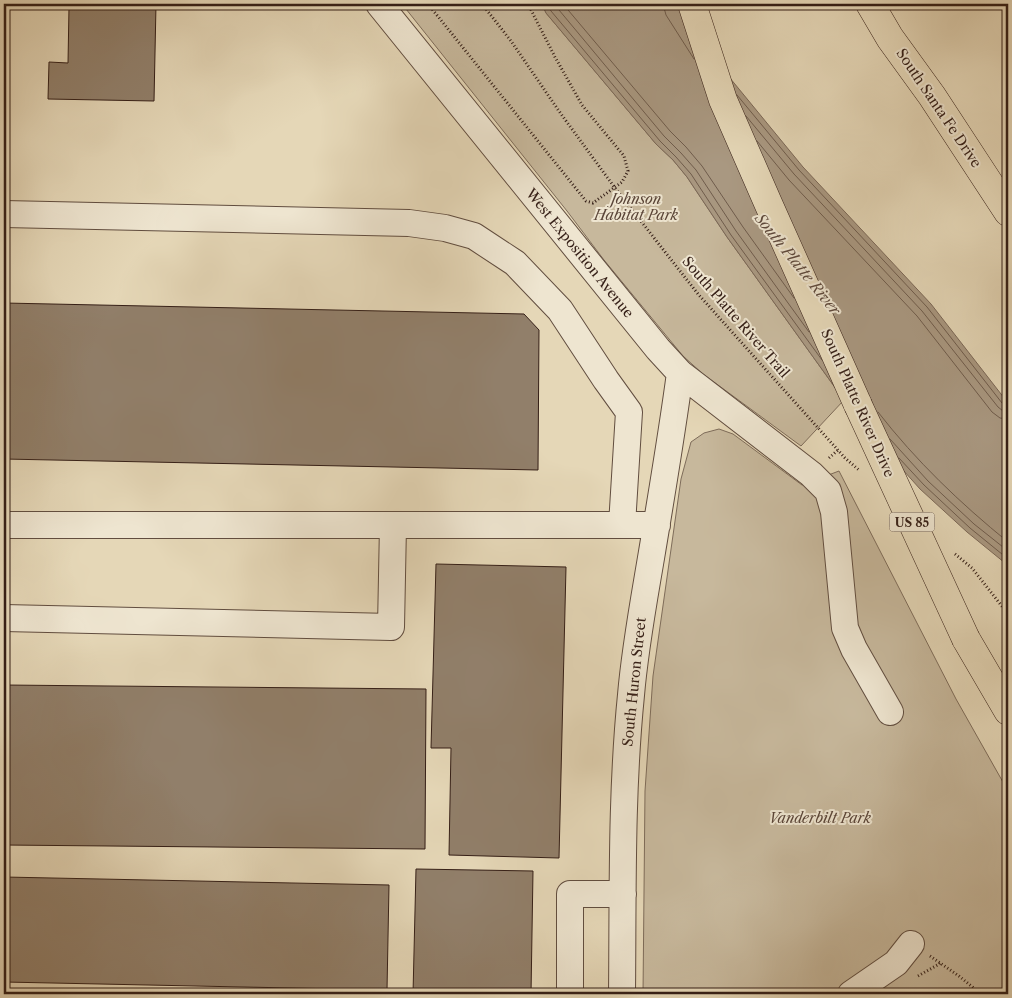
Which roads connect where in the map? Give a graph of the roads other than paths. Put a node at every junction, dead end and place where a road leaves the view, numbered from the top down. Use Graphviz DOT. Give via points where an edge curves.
graph roads {
  1 [pos="379,4"];
  2 [pos="692,4"];
  3 [pos="870,4"];
  4 [pos="1008,212"];
  5 [pos="4,214"];
  6 [pos="680,372"];
  7 [pos="4,525"];
  8 [pos="393,525"];
  9 [pos="622,525"];
  10 [pos="657,525"];
  11 [pos="4,618"];
  12 [pos="1008,711"];
  13 [pos="890,712"];
  14 [pos="623,894"];
  15 [pos="911,944"];
  16 [pos="570,994"];
  17 [pos="622,994"];
  18 [pos="851,994"];
  1 -- 6 [label="street, West Exposition Avenue"];
  2 -- 12 [label="main road, South Platte River Drive / US 85, bridge" via="723,100 885,465 966,639"];
  3 -- 4 [label="main road, South Santa Fe Drive"];
  5 -- 9 [label="street" via="409,223 474,236 515,263 560,310 629,412"];
  6 -- 10 [label="street, South Huron Street"];
  6 -- 13 [label="street, West Exposition Avenue" via="811,474 828,491 834,512 845,628"];
  7 -- 8 [label="street"];
  8 -- 9 [label="street"];
  8 -- 11 [label="street" via="391,627"];
  9 -- 10 [label="street"];
  10 -- 14 [label="street, South Huron Street" via="631,693"];
  14 -- 16 [label="street" via="570,894"];
  14 -- 17 [label="street, South Huron Street"];
  15 -- 18 [label="street" via="896,963"];
}
